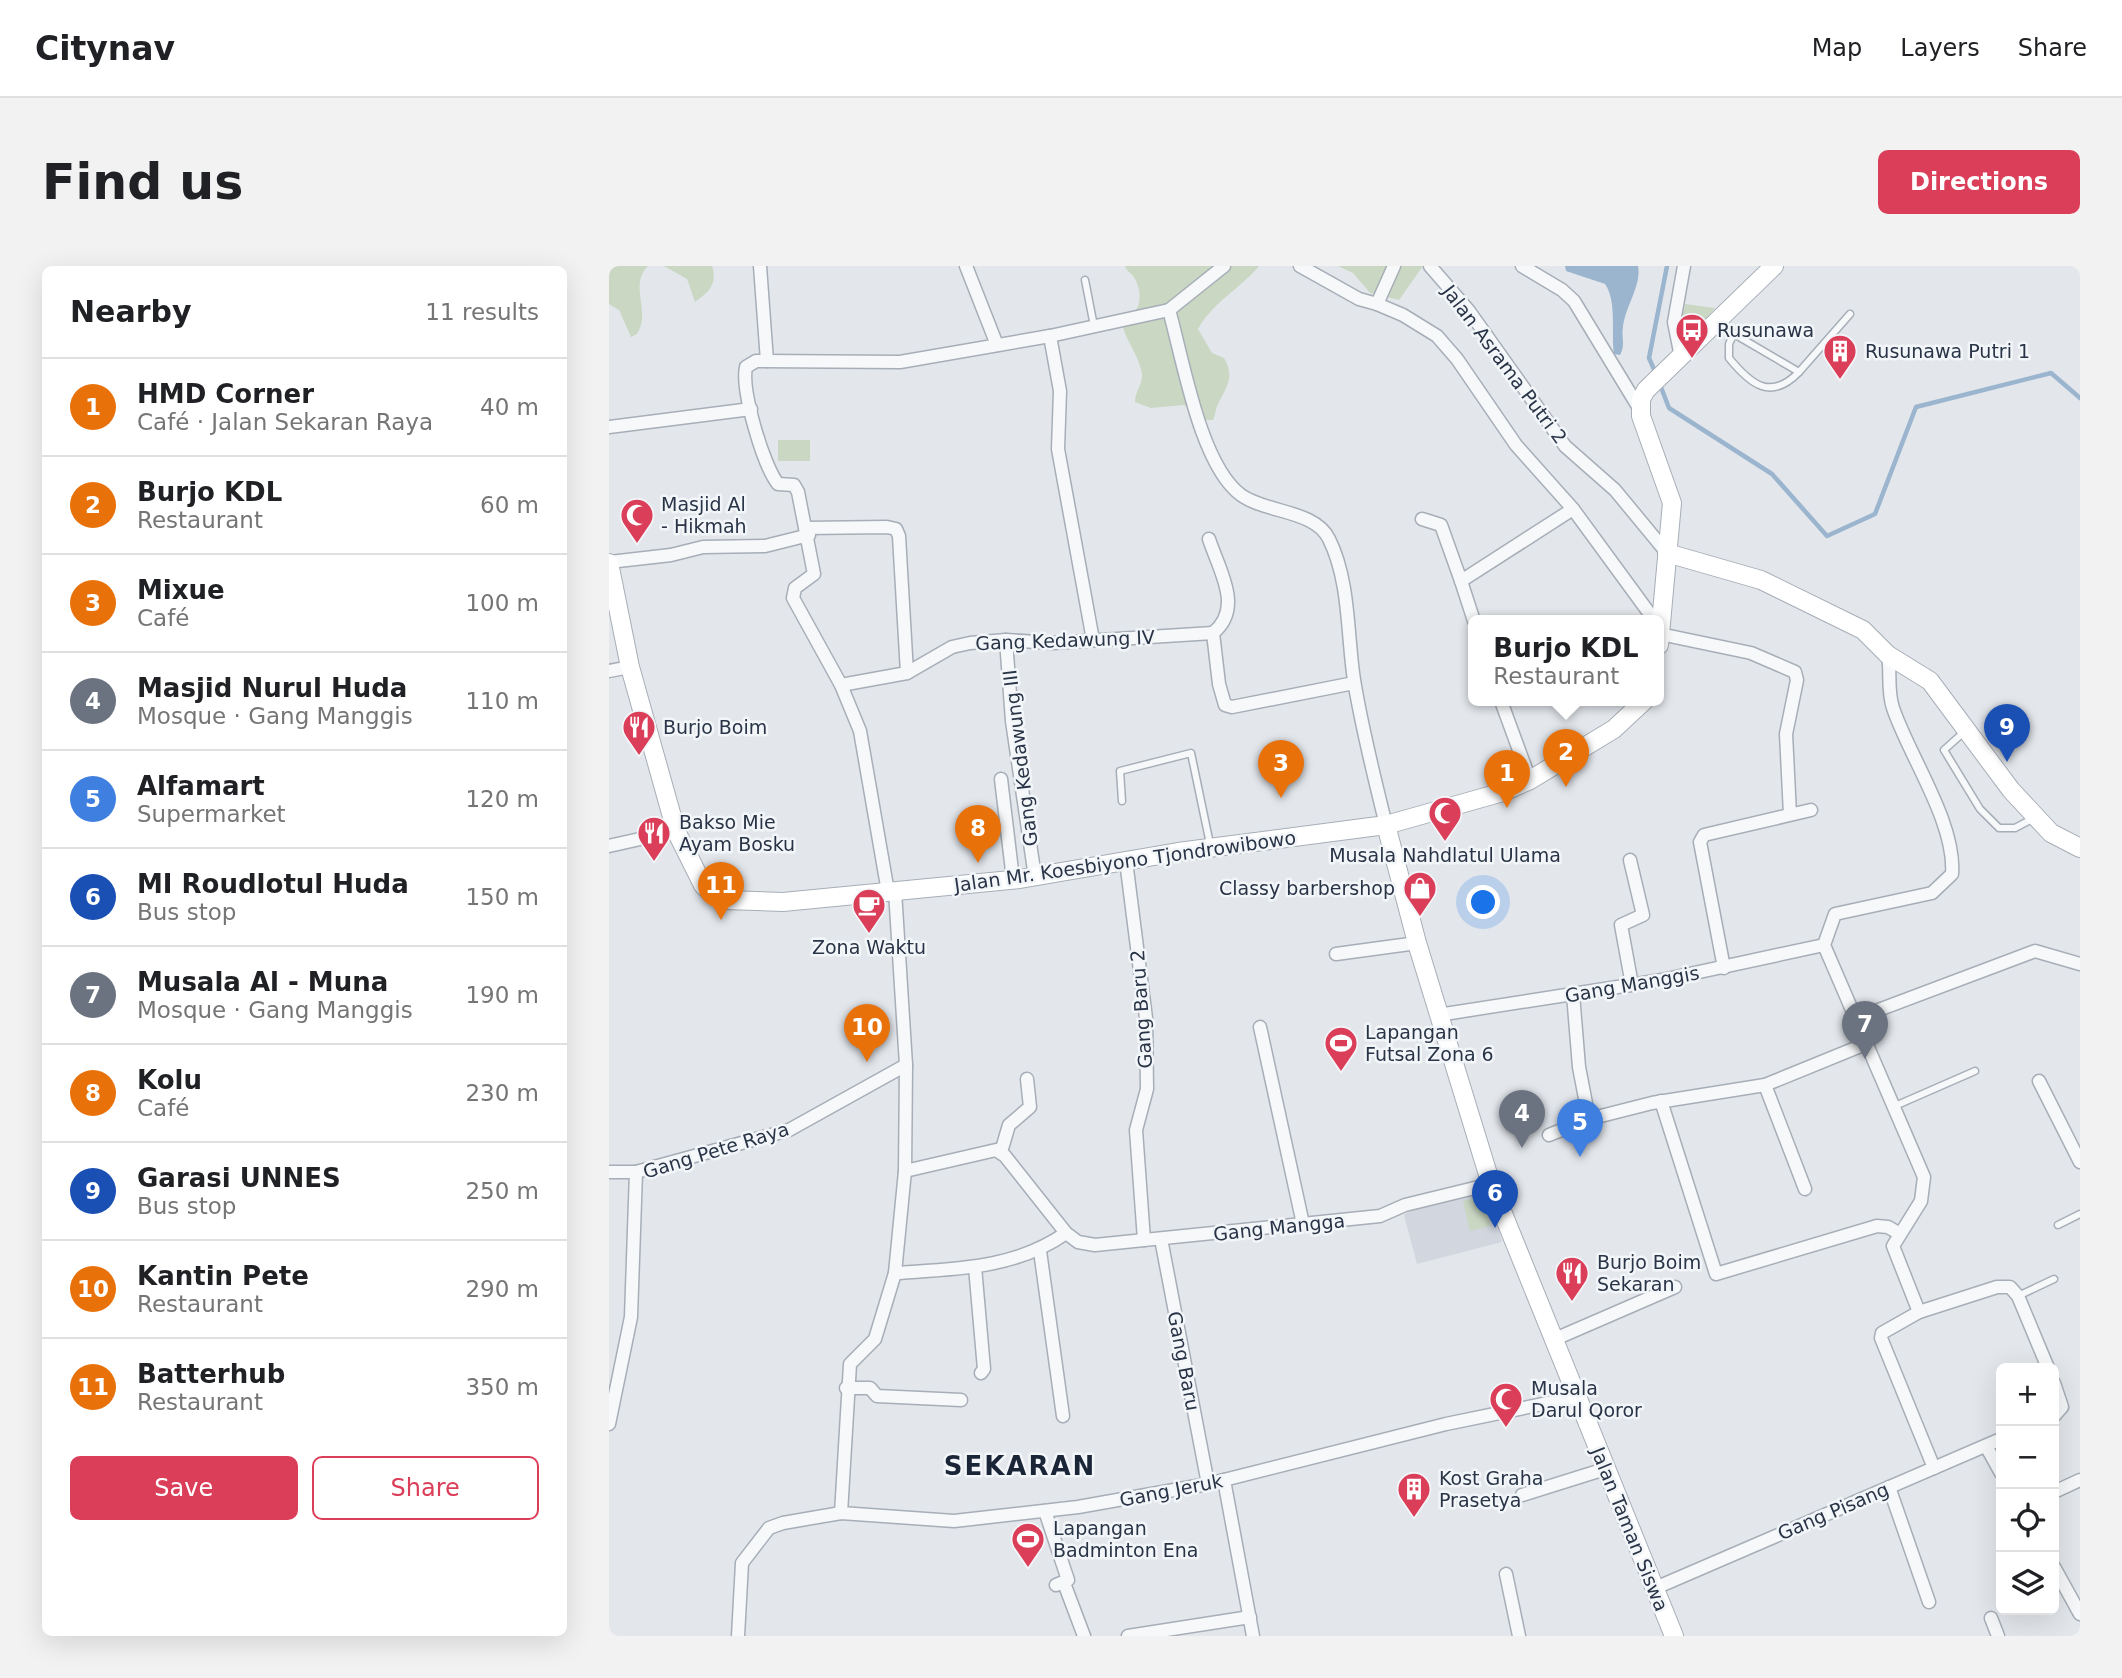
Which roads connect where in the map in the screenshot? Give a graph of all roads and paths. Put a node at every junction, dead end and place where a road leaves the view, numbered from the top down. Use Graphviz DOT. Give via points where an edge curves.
graph roads {
  1 [pos="760,266"];
  2 [pos="966,266"];
  3 [pos="1224,266"];
  4 [pos="1300,266"];
  5 [pos="1394,266"];
  6 [pos="1430,266"];
  7 [pos="1522,266"];
  8 [pos="1684,266"];
  9 [pos="1774,266"];
  10 [pos="1085,279"];
  11 [pos="1377,304"];
  12 [pos="1169,310"];
  13 [pos="1850,314"];
  14 [pos="1716,323"];
  15 [pos="1094,326"];
  16 [pos="1734,333"];
  17 [pos="1050,336"];
  18 [pos="997,345"];
  19 [pos="767,361"];
  20 [pos="1675,363"];
  21 [pos="1799,372"];
  22 [pos="1639,408"];
  23 [pos="751,409"];
  24 [pos="609,427"];
  25 [pos="1573,509"];
  26 [pos="1422,519"];
  27 [pos="807,531"];
  28 [pos="1209,539"];
  29 [pos="1667,553"];
  30 [pos="609,563"];
  31 [pos="1461,581"];
  32 [pos="1472,615"];
  33 [pos="1648,615"];
  34 [pos="1661,615"];
  35 [pos="1664,631"];
  36 [pos="1213,633"];
  37 [pos="1006,640"];
  38 [pos="1093,640"];
  39 [pos="1888,655"];
  40 [pos="630,667"];
  41 [pos="609,671"];
  42 [pos="907,673"];
  43 [pos="1354,683"];
  44 [pos="841,685"];
  45 [pos="1503,706"];
  46 [pos="1639,706"];
  47 [pos="1966,730"];
  48 [pos="1001,779"];
  49 [pos="1530,780"];
  50 [pos="1122,801"];
  51 [pos="1811,810"];
  52 [pos="1790,814"];
  53 [pos="2036,817"];
  54 [pos="1386,825"];
  55 [pos="676,831"];
  56 [pos="609,846"];
  57 [pos="1211,848"];
  58 [pos="2080,848"];
  59 [pos="1630,860"];
  60 [pos="1126,861"];
  61 [pos="1035,877"];
  62 [pos="1013,879"];
  63 [pos="892,891"];
  64 [pos="1417,943"];
  65 [pos="1824,945"];
  66 [pos="1336,954"];
  67 [pos="2080,964"];
  68 [pos="1724,968"];
  69 [pos="1632,985"];
  70 [pos="1573,994"];
  71 [pos="1438,1015"];
  72 [pos="1857,1018"];
  73 [pos="1260,1027"];
  74 [pos="1868,1043"];
  75 [pos="906,1065"];
  76 [pos="1975,1070"];
  77 [pos="1027,1079"];
  78 [pos="2039,1081"];
  79 [pos="1765,1085"];
  80 [pos="1661,1101"];
  81 [pos="1895,1106"];
  82 [pos="1589,1119"];
  83 [pos="1549,1135"];
  84 [pos="1001,1152"];
  85 [pos="2080,1162"];
  86 [pos="905,1171"];
  87 [pos="609,1172"];
  88 [pos="636,1172"];
  89 [pos="1491,1184"];
  90 [pos="1805,1189"];
  91 [pos="2080,1214"];
  92 [pos="1303,1224"];
  93 [pos="2058,1226"];
  94 [pos="1066,1233"];
  95 [pos="1900,1234"];
  96 [pos="1161,1239"];
  97 [pos="1144,1240"];
  98 [pos="1040,1251"];
  99 [pos="975,1267"];
  100 [pos="895,1273"];
  101 [pos="2053,1279"];
  102 [pos="1675,1287"];
  103 [pos="2018,1296"];
  104 [pos="1919,1312"];
  105 [pos="1555,1339"];
  106 [pos="2045,1363"];
  107 [pos="981,1373"];
  108 [pos="846,1388"];
  109 [pos="1577,1397"];
  110 [pos="961,1400"];
  111 [pos="1063,1416"];
  112 [pos="609,1424"];
  113 [pos="1996,1441"];
  114 [pos="1986,1446"];
  115 [pos="1996,1464"];
  116 [pos="1934,1468"];
  117 [pos="1605,1469"];
  118 [pos="1224,1480"];
  119 [pos="2080,1480"];
  120 [pos="1207,1484"];
  121 [pos="1889,1487"];
  122 [pos="2059,1490"];
  123 [pos="1522,1495"];
  124 [pos="1045,1511"];
  125 [pos="841,1513"];
  126 [pos="1506,1574"];
  127 [pos="2059,1576"];
  128 [pos="1653,1589"];
  129 [pos="1929,1602"];
  130 [pos="2080,1614"];
  131 [pos="1250,1617"];
  132 [pos="1991,1618"];
  133 [pos="738,1636"];
  134 [pos="1084,1636"];
  135 [pos="1128,1636"];
  136 [pos="1253,1636"];
  137 [pos="1520,1636"];
  138 [pos="1674,1636"];
  139 [pos="1998,1636"];
  1 -- 19 [label="street"];
  2 -- 18 [label="street"];
  3 -- 12 [label="street"];
  4 -- 11 [label="street"];
  5 -- 11 [label="street"];
  6 -- 29 [label="street, Jalan Asrama Putri 2" via="1469,311 1565,446 1615,490"];
  7 -- 22 [label="street" via="1574,301"];
  8 -- 20 [label="street" via="1674,322"];
  9 -- 14 [label="main road"];
  10 -- 15 [label="lane"];
  11 -- 25 [label="street" via="1437,336 1516,445"];
  12 -- 15 [label="street"];
  12 -- 43 [label="street" via="1208,450 1226,480 1242,496 1302,517 1329,539 1342,589"];
  13 -- 21 [label="lane"];
  14 -- 16 [label="lane"];
  14 -- 20 [label="main road"];
  15 -- 17 [label="street"];
  16 -- 21 [label="lane"];
  16 -- 21 [label="lane" via="1729,358 1761,386 1785,387"];
  17 -- 18 [label="street"];
  17 -- 38 [label="street" via="1061,391 1058,449"];
  18 -- 19 [label="street" via="899,362"];
  19 -- 23 [label="street" via="747,367"];
  20 -- 22 [label="main road" via="1646,390"];
  22 -- 29 [label="main road" via="1672,503"];
  23 -- 24 [label="street"];
  23 -- 27 [label="street" via="764,461 778,484 798,489"];
  25 -- 31 [label="street"];
  25 -- 33 [label="street"];
  26 -- 31 [label="street" via="1441,525"];
  27 -- 30 [label="street" via="765,546 703,547"];
  27 -- 42 [label="street" via="896,529"];
  27 -- 44 [label="street" via="814,574 793,593 795,604"];
  28 -- 36 [label="street" via="1230,603 1228,618"];
  29 -- 34 [label="main road"];
  29 -- 39 [label="main road" via="1761,580 1863,631"];
  30 -- 40 [label="main road, Jalan Mr. Koesbiyono Tjondrowibowo"];
  31 -- 32 [label="street"];
  35 -- 52 [label="street" via="1751,653 1795,672 1786,734"];
  36 -- 38 [label="street, Gang Kedawung IV"];
  36 -- 43 [label="street" via="1226,705"];
  37 -- 38 [label="street, Gang Kedawung IV"];
  37 -- 42 [label="street, Gang Kedawung IV" via="952,647"];
  37 -- 61 [label="street, Gang Kedawung III" via="1012,721"];
  39 -- 47 [label="main road" via="1930,681"];
  39 -- 65 [label="street" via="1892,706 1934,800 1953,860 1952,874 1932,892 1835,914"];
  40 -- 41 [label="street"];
  40 -- 55 [label="main road, Jalan Mr. Koesbiyono Tjondrowibowo"];
  42 -- 44 [label="street, Gang Kedawung IV"];
  43 -- 54 [label="street"];
  44 -- 63 [label="street" via="865,747"];
  45 -- 49 [label="street"];
  46 -- 49 [label="main road, Jalan Mr. Koesbiyono Tjondrowibowo" via="1614,729"];
  47 -- 53 [label="main road"];
  47 -- 53 [label="lane" via="1944,750 1980,809 1999,828 2015,828"];
  48 -- 62 [label="street"];
  49 -- 54 [label="main road, Jalan Mr. Koesbiyono Tjondrowibowo"];
  50 -- 57 [label="lane" via="1120,771 1191,753"];
  51 -- 52 [label="street"];
  52 -- 68 [label="street" via="1704,835 1700,842"];
  53 -- 58 [label="main road" via="2051,833"];
  54 -- 57 [label="main road, Jalan Mr. Koesbiyono Tjondrowibowo"];
  54 -- 64 [label="main road, Jalan Taman Siswa"];
  55 -- 56 [label="street"];
  55 -- 63 [label="main road, Jalan Mr. Koesbiyono Tjondrowibowo" via="703,885 725,900 783,902"];
  57 -- 60 [label="main road, Jalan Mr. Koesbiyono Tjondrowibowo"];
  59 -- 69 [label="street" via="1643,915 1621,925"];
  60 -- 61 [label="main road, Jalan Mr. Koesbiyono Tjondrowibowo"];
  60 -- 97 [label="street, Gang Baru 2" via="1146,1018 1147,1089 1136,1130"];
  61 -- 62 [label="main road, Jalan Mr. Koesbiyono Tjondrowibowo"];
  62 -- 63 [label="main road, Jalan Mr. Koesbiyono Tjondrowibowo"];
  63 -- 75 [label="street"];
  64 -- 66 [label="street"];
  64 -- 71 [label="main road, Jalan Taman Siswa"];
  65 -- 68 [label="street, Gang Manggis"];
  65 -- 72 [label="street"];
  67 -- 72 [label="street" via="2035,951"];
  68 -- 69 [label="street, Gang Manggis"];
  69 -- 70 [label="street, Gang Manggis"];
  70 -- 71 [label="street, Gang Manggis"];
  70 -- 82 [label="street"];
  71 -- 89 [label="main road, Jalan Taman Siswa"];
  72 -- 74 [label="street"];
  73 -- 92 [label="street"];
  74 -- 79 [label="street"];
  74 -- 81 [label="street"];
  75 -- 86 [label="street"];
  75 -- 88 [label="street, Gang Pete Raya" via="789,1129"];
  76 -- 81 [label="lane"];
  77 -- 84 [label="street" via="1030,1107 1009,1125"];
  78 -- 85 [label="street"];
  79 -- 80 [label="street"];
  79 -- 90 [label="street"];
  80 -- 82 [label="street"];
  80 -- 95 [label="street" via="1716,1274 1877,1226"];
  81 -- 95 [label="street" via="1924,1177 1921,1201"];
  82 -- 83 [label="street"];
  84 -- 86 [label="street"];
  84 -- 94 [label="street"];
  86 -- 100 [label="street"];
  87 -- 88 [label="street"];
  88 -- 112 [label="street, Gang Pete Raya" via="631,1317"];
  89 -- 92 [label="street, Gang Mangga" via="1405,1205 1380,1216"];
  89 -- 105 [label="main road, Jalan Taman Siswa"];
  91 -- 93 [label="lane"];
  92 -- 96 [label="street, Gang Mangga"];
  94 -- 97 [label="street, Gang Mangga" via="1085,1245"];
  94 -- 98 [label="street"];
  95 -- 104 [label="street" via="1893,1253"];
  96 -- 97 [label="street, Gang Mangga"];
  96 -- 120 [label="street, Gang Baru"];
  98 -- 99 [label="street"];
  98 -- 111 [label="street"];
  99 -- 100 [label="street"];
  99 -- 107 [label="street"];
  100 -- 108 [label="street" via="875,1339 852,1360"];
  101 -- 103 [label="lane"];
  102 -- 105 [label="street"];
  103 -- 104 [label="street" via="2010,1287 1997,1287"];
  103 -- 106 [label="street"];
  104 -- 116 [label="street" via="1882,1333 1881,1338"];
  105 -- 109 [label="main road, Jalan Taman Siswa"];
  108 -- 110 [label="street" via="870,1388 877,1396"];
  108 -- 125 [label="street"];
  109 -- 117 [label="main road, Jalan Taman Siswa"];
  109 -- 118 [label="street, Gang Jeruk" via="1446,1424"];
  113 -- 114 [label="street, Gang Pisang"];
  114 -- 115 [label="street"];
  114 -- 116 [label="street, Gang Pisang"];
  116 -- 121 [label="street, Gang Pisang"];
  117 -- 123 [label="street"];
  117 -- 128 [label="main road, Jalan Taman Siswa"];
  118 -- 120 [label="street, Gang Jeruk"];
  118 -- 131 [label="street"];
  119 -- 122 [label="street"];
  120 -- 124 [label="street, Gang Jeruk"];
  121 -- 128 [label="street, Gang Pisang"];
  121 -- 129 [label="street"];
  124 -- 125 [label="street, Gang Jeruk" via="954,1521"];
  124 -- 134 [label="street" via="1067,1580 1060,1584"];
  125 -- 133 [label="street, Gang Jeruk" via="783,1523 764,1532 742,1563"];
  126 -- 137 [label="street"];
  127 -- 130 [label="street"];
  128 -- 138 [label="main road, Jalan Taman Siswa"];
  131 -- 135 [label="street"];
  131 -- 136 [label="street"];
  132 -- 139 [label="street"];
}
